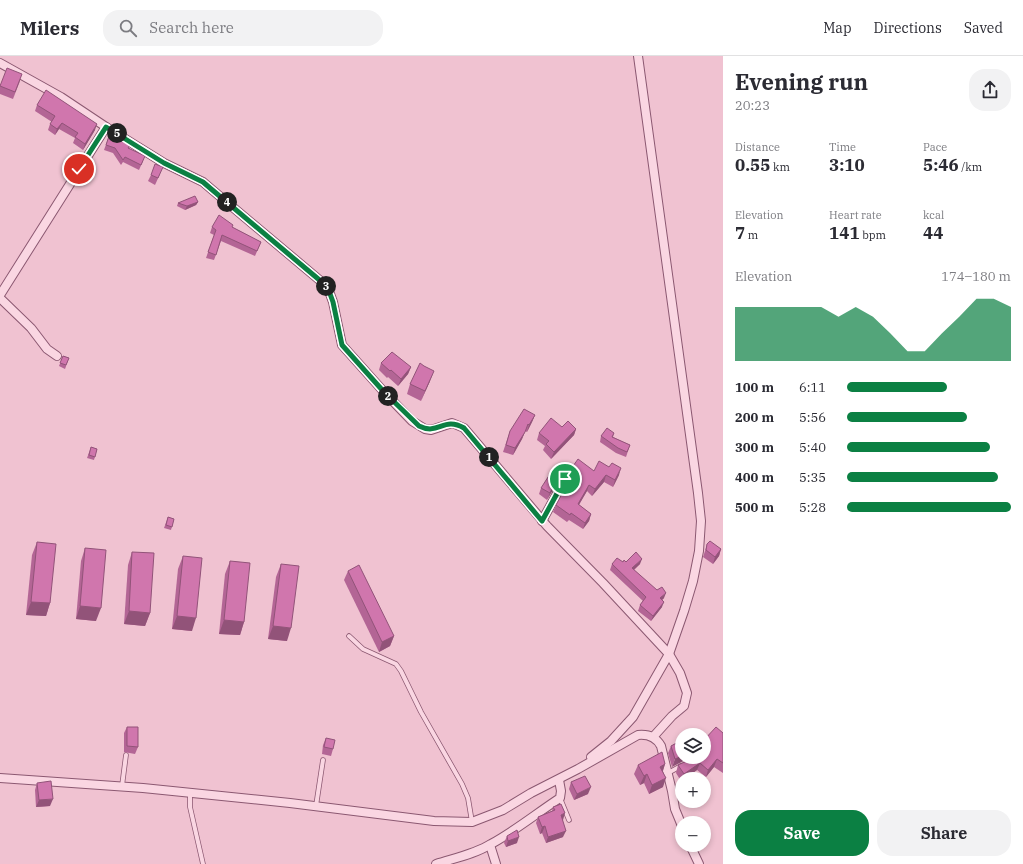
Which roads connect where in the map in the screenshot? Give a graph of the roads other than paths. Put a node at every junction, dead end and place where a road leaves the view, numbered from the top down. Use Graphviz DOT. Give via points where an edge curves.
graph roads {
  1 [pos="638,56"];
  2 [pos="0,63"];
  3 [pos="106,127"];
  4 [pos="0,295"];
  5 [pos="0,298"];
  6 [pos="57,356"];
  7 [pos="565,479"];
  8 [pos="542,521"];
  9 [pos="349,636"];
  10 [pos="669,654"];
  11 [pos="653,737"];
  12 [pos="126,755"];
  13 [pos="323,760"];
  14 [pos="685,764"];
  15 [pos="578,769"];
  16 [pos="668,773"];
  17 [pos="0,778"];
  18 [pos="559,780"];
  19 [pos="122,787"];
  20 [pos="190,794"];
  21 [pos="560,798"];
  22 [pos="316,807"];
  23 [pos="677,816"];
  24 [pos="569,820"];
  25 [pos="472,822"];
  26 [pos="490,845"];
  27 [pos="693,852"];
  28 [pos="203,864"];
  29 [pos="436,864"];
  30 [pos="496,864"];
  31 [pos="699,864"];
  1 -- 10 [label="street" via="701,521 699,551 693,580"];
  2 -- 3 [label="street" via="61,97"];
  3 -- 4 [label="street"];
  3 -- 8 [label="street" via="164,163 206,185 323,283 333,302 342,345 384,392 412,421 425,429 432,430 452,423 464,428"];
  5 -- 6 [label="street" via="31,328 47,349"];
  7 -- 8 [label="street"];
  8 -- 10 [label="street"];
  9 -- 25 [label="lane" via="363,648 396,664 401,671 462,784 468,798"];
  10 -- 11 [label="street" via="680,673 687,693 684,706"];
  10 -- 15 [label="street" via="633,717 611,741"];
  11 -- 15 [label="street" via="638,735"];
  11 -- 16 [label="street" via="662,746"];
  12 -- 19 [label="lane"];
  13 -- 22 [label="lane"];
  14 -- 16 [label="lane"];
  15 -- 18 [label="street"];
  16 -- 23 [label="street"];
  17 -- 19 [label="street"];
  18 -- 21 [label="street"];
  18 -- 25 [label="street" via="503,810"];
  19 -- 20 [label="street"];
  20 -- 22 [label="street"];
  20 -- 28 [label="lane" via="190,807"];
  21 -- 24 [label="lane"];
  21 -- 26 [label="street"];
  22 -- 25 [label="street" via="434,821"];
  26 -- 29 [label="street"];
  26 -- 30 [label="street"];
  27 -- 31 [label="street"];
}
